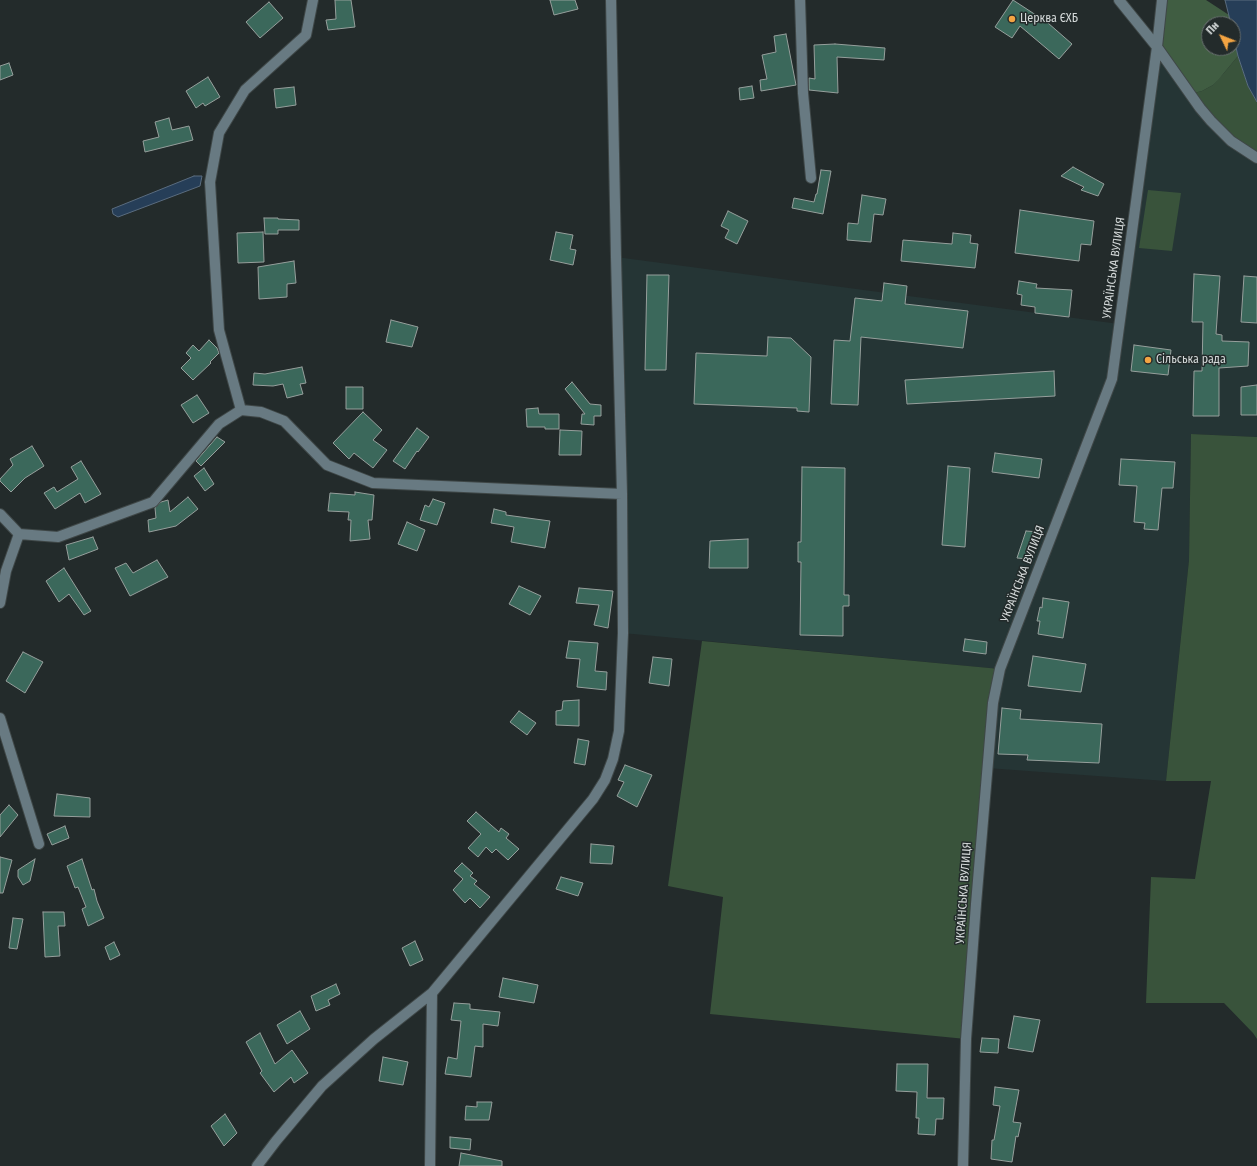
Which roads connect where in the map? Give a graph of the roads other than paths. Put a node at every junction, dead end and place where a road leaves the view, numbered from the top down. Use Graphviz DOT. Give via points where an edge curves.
graph roads {
  1 [pos="313,0"];
  2 [pos="611,0"];
  3 [pos="800,0"];
  4 [pos="1119,0"];
  5 [pos="1162,0"];
  6 [pos="1157,47"];
  7 [pos="1257,158"];
  8 [pos="811,178"];
  9 [pos="241,410"];
  10 [pos="622,494"];
  11 [pos="0,514"];
  12 [pos="4,523"];
  13 [pos="19,534"];
  14 [pos="0,603"];
  15 [pos="0,718"];
  16 [pos="39,844"];
  17 [pos="432,993"];
  18 [pos="257,1166"];
  19 [pos="430,1166"];
  20 [pos="963,1166"];
  1 -- 9 [label="street" via="306,35 245,90 219,132 210,182 219,330"];
  2 -- 10 [label="street"];
  3 -- 8 [label="street" via="803,93"];
  4 -- 6 [label="street"];
  5 -- 6 [label="street, УКРАЇНСЬКА ВУЛИЦЯ"];
  6 -- 7 [label="street" via="1211,121 1231,141"];
  6 -- 20 [label="street, УКРАЇНСЬКА ВУЛИЦЯ" via="1112,379 1000,669 993,703 966,1039"];
  9 -- 10 [label="street" via="260,412 284,421 327,465 373,483"];
  9 -- 13 [label="street" via="219,424 153,502 58,536"];
  10 -- 17 [label="street" via="624,633 620,716 619,731 605,780 578,820"];
  11 -- 12 [label="street"];
  12 -- 13 [label="street"];
  13 -- 14 [label="street" via="6,571"];
  15 -- 16 [label="street"];
  17 -- 18 [label="street" via="374,1038 322,1086"];
  17 -- 19 [label="street"];
}
